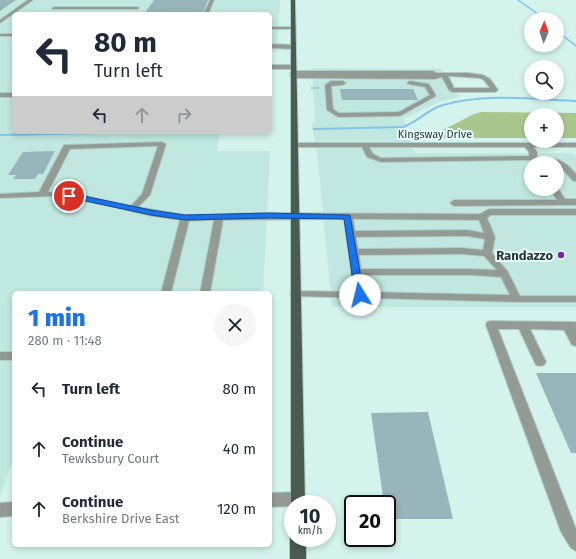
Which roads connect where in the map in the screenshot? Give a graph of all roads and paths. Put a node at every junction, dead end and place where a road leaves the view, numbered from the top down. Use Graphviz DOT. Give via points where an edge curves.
graph roads {
  1 [pos="30,0"];
  2 [pos="212,0"];
  3 [pos="293,0"];
  4 [pos="126,4"];
  5 [pos="54,8"];
  6 [pos="123,8"];
  7 [pos="14,12"];
  8 [pos="120,12"];
  9 [pos="134,12"];
  10 [pos="207,12"];
  11 [pos="12,13"];
  12 [pos="0,22"];
  13 [pos="272,28"];
  14 [pos="293,28"];
  15 [pos="0,35"];
  16 [pos="12,35"];
  17 [pos="272,46"];
  18 [pos="293,47"];
  19 [pos="272,68"];
  20 [pos="293,72"];
  21 [pos="444,75"];
  22 [pos="373,78"];
  23 [pos="0,95"];
  24 [pos="12,95"];
  25 [pos="294,145"];
  26 [pos="365,145"];
  27 [pos="524,145"];
  28 [pos="564,145"];
  29 [pos="576,145"];
  30 [pos="524,159"];
  31 [pos="564,164"];
  32 [pos="576,179"];
  33 [pos="39,195"];
  34 [pos="559,196"];
  35 [pos="1,198"];
  36 [pos="563,202"];
  37 [pos="576,202"];
  38 [pos="454,203"];
  39 [pos="133,208"];
  40 [pos="576,212"];
  41 [pos="294,216"];
  42 [pos="348,217"];
  43 [pos="482,217"];
  44 [pos="185,218"];
  45 [pos="219,218"];
  46 [pos="350,234"];
  47 [pos="490,237"];
  48 [pos="353,252"];
  49 [pos="487,253"];
  50 [pos="356,272"];
  51 [pos="505,274"];
  52 [pos="167,291"];
  53 [pos="205,291"];
  54 [pos="295,294"];
  55 [pos="360,295"];
  56 [pos="517,298"];
  57 [pos="576,299"];
  58 [pos="523,326"];
  59 [pos="572,326"];
  60 [pos="576,342"];
  61 [pos="0,356"];
  62 [pos="12,356"];
  63 [pos="540,362"];
  64 [pos="298,495"];
  65 [pos="272,500"];
  66 [pos="284,501"];
  67 [pos="12,509"];
  68 [pos="0,510"];
  69 [pos="576,543"];
  70 [pos="298,547"];
  71 [pos="298,559"];
  1 -- 7 [label="street"];
  2 -- 10 [label="street"];
  3 -- 14 [label="main road"];
  4 -- 6 [label="street"];
  5 -- 6 [label="street"];
  6 -- 8 [label="street"];
  6 -- 9 [label="street" via="138,6"];
  11 -- 12 [label="street"];
  13 -- 14 [label="street"];
  14 -- 18 [label="main road"];
  15 -- 16 [label="street"];
  17 -- 18 [label="street"];
  18 -- 20 [label="main road"];
  19 -- 20 [label="street"];
  20 -- 22 [label="street"];
  20 -- 25 [label="main road"];
  21 -- 21 [label="street" via="486,78 495,90 452,90"];
  21 -- 22 [label="street"];
  22 -- 22 [label="street" via="427,85 433,96 400,114 338,115 330,110 328,85"];
  23 -- 24 [label="street"];
  25 -- 26 [label="street, Kingsway Drive"];
  25 -- 41 [label="main road"];
  26 -- 27 [label="street, Kingsway Drive"];
  26 -- 30 [label="street" via="367,153 372,158 381,160"];
  28 -- 29 [label="street, Kingsway Drive"];
  31 -- 32 [label="street"];
  33 -- 35 [label="street"];
  33 -- 39 [label="street" via="82,197"];
  33 -- 39 [label="street" via="67,147 162,144 146,195"];
  34 -- 36 [label="street"];
  36 -- 37 [label="street"];
  36 -- 38 [label="street"];
  39 -- 44 [label="street"];
  40 -- 43 [label="street" via="489,212"];
  41 -- 42 [label="street"];
  41 -- 45 [label="street"];
  41 -- 54 [label="main road"];
  42 -- 43 [label="street"];
  42 -- 46 [label="street"];
  43 -- 47 [label="street"];
  44 -- 45 [label="street"];
  44 -- 52 [label="street"];
  45 -- 53 [label="street"];
  46 -- 47 [label="street" via="467,233"];
  46 -- 48 [label="street"];
  47 -- 49 [label="street"];
  48 -- 49 [label="street"];
  48 -- 50 [label="street"];
  49 -- 51 [label="street"];
  50 -- 51 [label="street"];
  50 -- 55 [label="street"];
  51 -- 56 [label="street"];
  54 -- 55 [label="street"];
  54 -- 64 [label="main road"];
  55 -- 56 [label="street"];
  56 -- 57 [label="street"];
  58 -- 59 [label="street"];
  58 -- 63 [label="street"];
  58 -- 69 [label="street" via="491,326 569,532"];
  59 -- 60 [label="street"];
  61 -- 62 [label="street"];
  65 -- 66 [label="street"];
  67 -- 68 [label="street"];
  70 -- 71 [label="main road"];
}
